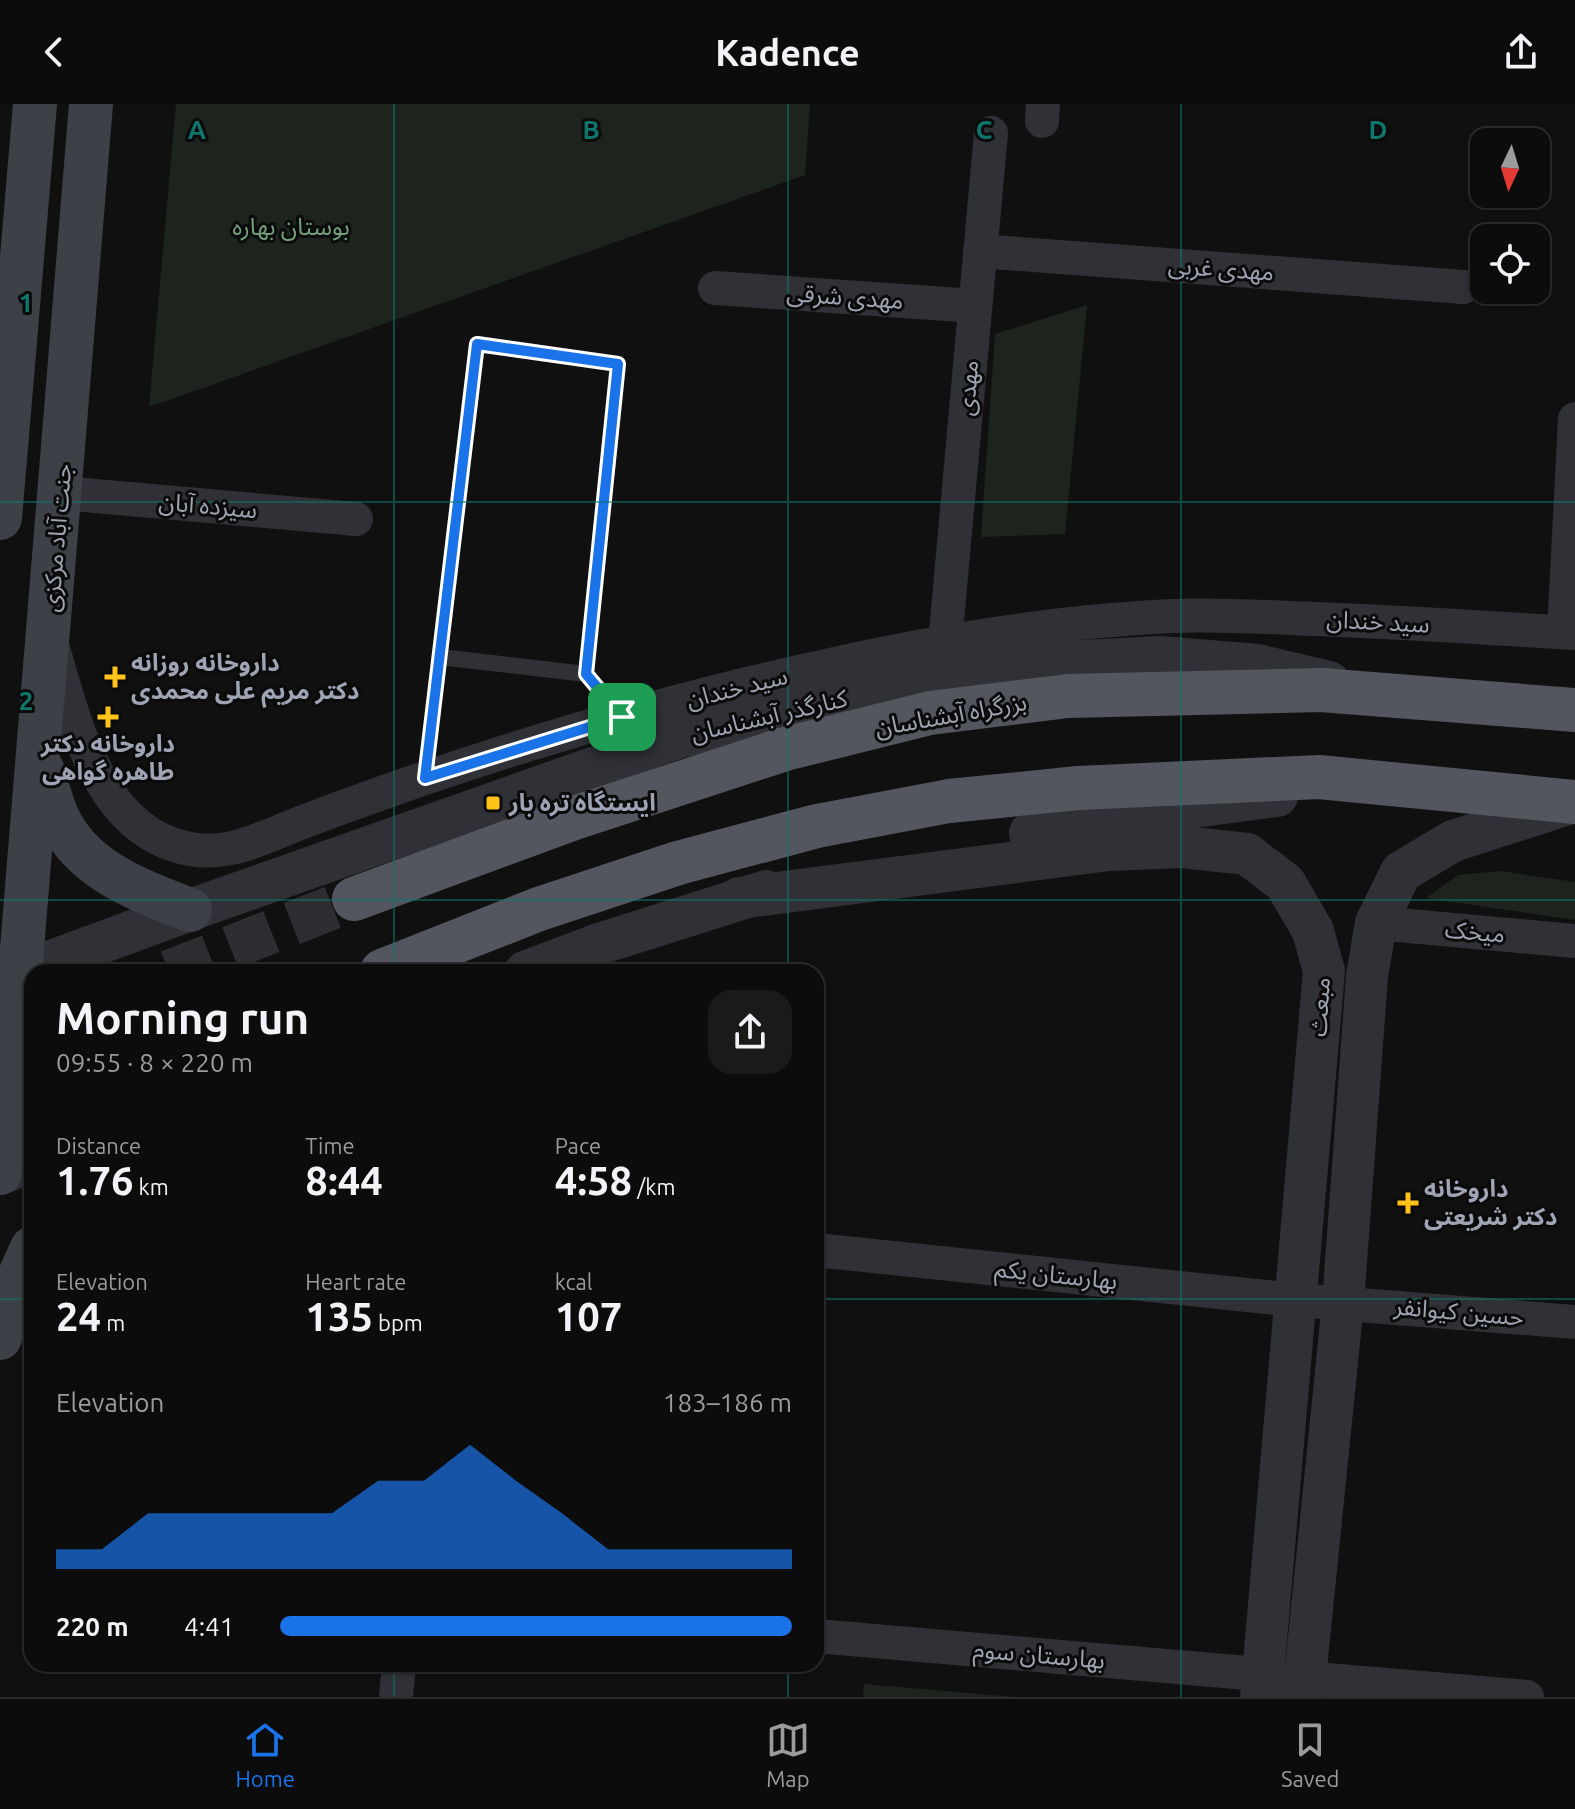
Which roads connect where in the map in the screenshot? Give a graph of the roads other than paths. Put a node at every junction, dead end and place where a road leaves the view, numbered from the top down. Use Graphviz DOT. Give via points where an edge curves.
graph roads {
  1 [pos="33,124"];
  2 [pos="89,125"];
  3 [pos="991,133"];
  4 [pos="980,251"];
  5 [pos="1463,287"];
  6 [pos="715,288"];
  7 [pos="975,306"];
  8 [pos="1575,419"];
  9 [pos="61,493"];
  10 [pos="0,518"];
  11 [pos="356,519"];
  12 [pos="1570,633"];
  13 [pos="49,635"];
  14 [pos="945,643"];
  15 [pos="440,657"];
  16 [pos="586,674"];
  17 [pos="1381,695"];
  18 [pos="1565,707"];
  19 [pos="622,717"];
  20 [pos="38,757"];
  21 [pos="425,778"];
  22 [pos="1382,783"];
  23 [pos="1575,802"];
  24 [pos="739,898"];
  25 [pos="354,899"];
  26 [pos="175,916"];
  27 [pos="1376,923"];
  28 [pos="1575,941"];
  29 [pos="43,964"];
  30 [pos="118,964"];
  31 [pos="400,964"];
  32 [pos="546,964"];
  33 [pos="10,976"];
  34 [pos="24,1164"];
  35 [pos="0,1174"];
  36 [pos="824,1251"];
  37 [pos="24,1266"];
  38 [pos="1295,1300"];
  39 [pos="1343,1303"];
  40 [pos="1575,1322"];
  41 [pos="0,1338"];
  42 [pos="824,1637"];
  43 [pos="398,1672"];
  44 [pos="1262,1686"];
  45 [pos="1304,1688"];
  46 [pos="396,1697"];
  47 [pos="1527,1697"];
  1 -- 2 [label="main road" via="68,142"];
  1 -- 10 [label="main road"];
  2 -- 9 [label="main road, جنت آباد مرکزی"];
  3 -- 4 [label="street, مهدی"];
  4 -- 5 [label="street, مهدی غربی"];
  4 -- 7 [label="street, مهدی"];
  6 -- 7 [label="street, مهدی شرقی"];
  7 -- 14 [label="street, مهدی"];
  8 -- 12 [label="street"];
  9 -- 11 [label="street, سیزده آبان"];
  9 -- 13 [label="main road, جنت آباد مرکزی"];
  12 -- 14 [label="street, سید خندان" via="1173,616 1024,629"];
  13 -- 20 [label="main road, جنت آباد مرکزی"];
  13 -- 21 [label="street, سید خندان" via="102,783 127,817 160,841 196,850 230,850"];
  14 -- 19 [label="street, سید خندان" via="813,669"];
  15 -- 16 [label="lane"];
  15 -- 16 [label="lane" via="477,344 618,364"];
  15 -- 21 [label="lane"];
  16 -- 19 [label="lane"];
  17 -- 18 [label="highway, بزرگراه آبشناسان"];
  17 -- 25 [label="highway, بزرگراه آبشناسان" via="1321,690 1068,696 930,713 785,749 574,818"];
  17 -- 26 [label="street, کنارگذر آبشناسان" via="1257,665 1160,657 1042,663 922,682 678,738"];
  19 -- 21 [label="street, سید خندان"];
  20 -- 26 [label="main road" via="56,813 73,843 100,870"];
  20 -- 33 [label="main road, جنت آباد مرکزی"];
  22 -- 23 [label="highway"];
  22 -- 24 [label="street" via="1149,813 945,848"];
  22 -- 31 [label="highway" via="1319,777 1078,788 949,801 817,826 678,863 539,909"];
  23 -- 27 [label="street, مبعث" via="1453,841 1401,872"];
  24 -- 32 [label="street"];
  24 -- 38 [label="street, مبعث" via="1109,850 1182,847 1247,854 1285,883 1313,931 1324,971"];
  26 -- 29 [label="street, کنارگذر آبشناسان"];
  26 -- 30 [label="street" via="132,942"];
  27 -- 28 [label="street, میخک"];
  27 -- 39 [label="street, مبعث" via="1367,976"];
  33 -- 35 [label="main road, جنت آباد مرکزی"];
  34 -- 35 [label="street"];
  36 -- 38 [label="street, بهارستان یکم"];
  37 -- 41 [label="main road"];
  38 -- 39 [label="street, بهارستان یکم"];
  38 -- 44 [label="street, مبعث"];
  39 -- 40 [label="street, حسین کیوانفر"];
  39 -- 45 [label="street, مبعث"];
  42 -- 44 [label="street, بهارستان سوم"];
  43 -- 46 [label="street"];
  44 -- 45 [label="street, بهارستان سوم"];
  45 -- 47 [label="street, بهارستان سوم"];
}
